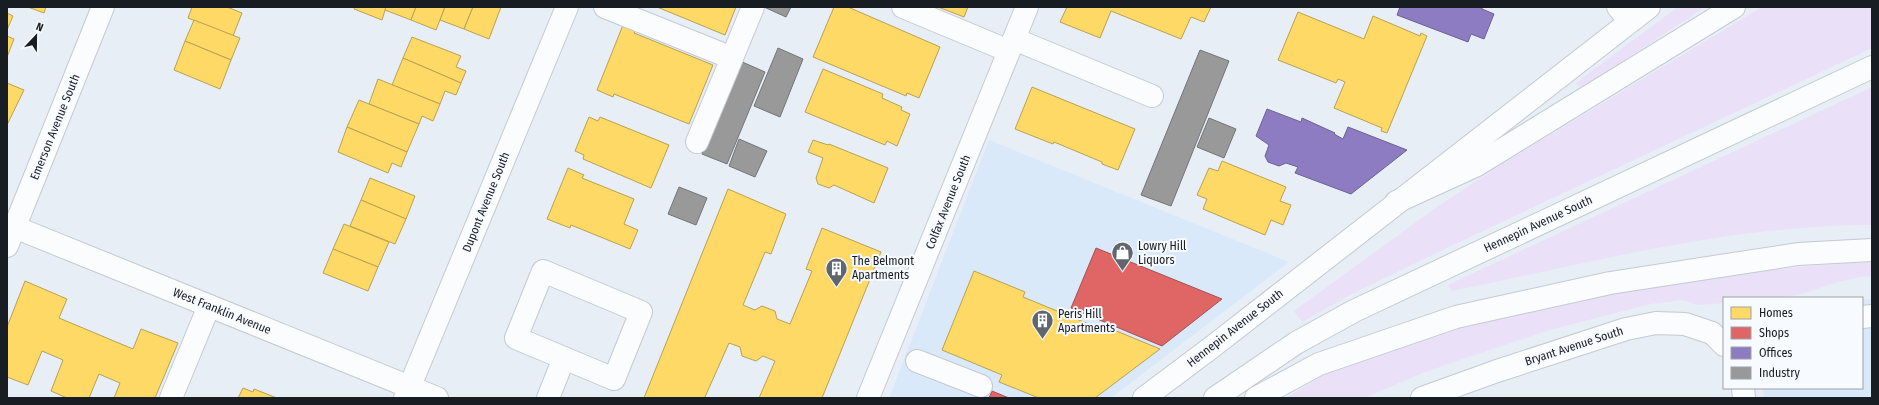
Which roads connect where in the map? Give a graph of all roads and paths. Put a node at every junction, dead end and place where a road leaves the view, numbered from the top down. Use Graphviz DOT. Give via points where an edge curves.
graph roads {
  1 [pos="103,7"];
  2 [pos="567,7"];
  3 [pos="605,7"];
  4 [pos="752,7"];
  5 [pos="903,7"];
  6 [pos="1027,7"];
  7 [pos="1649,7"];
  8 [pos="1734,7"];
  9 [pos="1624,14"];
  10 [pos="1012,45"];
  11 [pos="732,58"];
  12 [pos="1872,67"];
  13 [pos="1152,96"];
  14 [pos="698,142"];
  15 [pos="1396,202"];
  16 [pos="10,233"];
  17 [pos="1872,250"];
  18 [pos="209,306"];
  19 [pos="1723,344"];
  20 [pos="564,358"];
  21 [pos="917,360"];
  22 [pos="981,386"];
  23 [pos="407,392"];
  24 [pos="171,398"];
  25 [pos="437,398"];
  26 [pos="548,398"];
  27 [pos="868,398"];
  28 [pos="1144,398"];
  29 [pos="1214,398"];
  30 [pos="1256,398"];
  31 [pos="1422,398"];
  1 -- 16 [label="main road, Emerson Avenue South"];
  2 -- 23 [label="main road, Dupont Avenue South"];
  3 -- 11 [label="main road"];
  4 -- 11 [label="main road"];
  5 -- 10 [label="main road"];
  6 -- 10 [label="main road, Colfax Avenue South"];
  7 -- 9 [label="main road, Hennepin Avenue South"];
  8 -- 15 [label="main road" via="1477,165"];
  9 -- 15 [label="main road, Hennepin Avenue South"];
  10 -- 13 [label="main road"];
  10 -- 27 [label="main road, Colfax Avenue South"];
  11 -- 14 [label="main road"];
  12 -- 29 [label="main road, Hennepin Avenue South" via="1354,311 1296,343"];
  15 -- 28 [label="main road, Hennepin Avenue South"];
  16 -- 18 [label="main road, West Franklin Avenue"];
  17 -- 30 [label="main road" via="1798,254 1610,283 1456,317 1319,364"];
  18 -- 23 [label="main road, West Franklin Avenue"];
  18 -- 24 [label="main road"];
  19 -- 31 [label="main road, Bryant Avenue South" via="1712,333 1685,324 1656,323 1626,329"];
  20 -- 20 [label="main road" via="614,379 641,312 543,272 516,338"];
  20 -- 26 [label="main road"];
  21 -- 22 [label="main road"];
  23 -- 25 [label="main road, West Franklin Avenue"];
}
